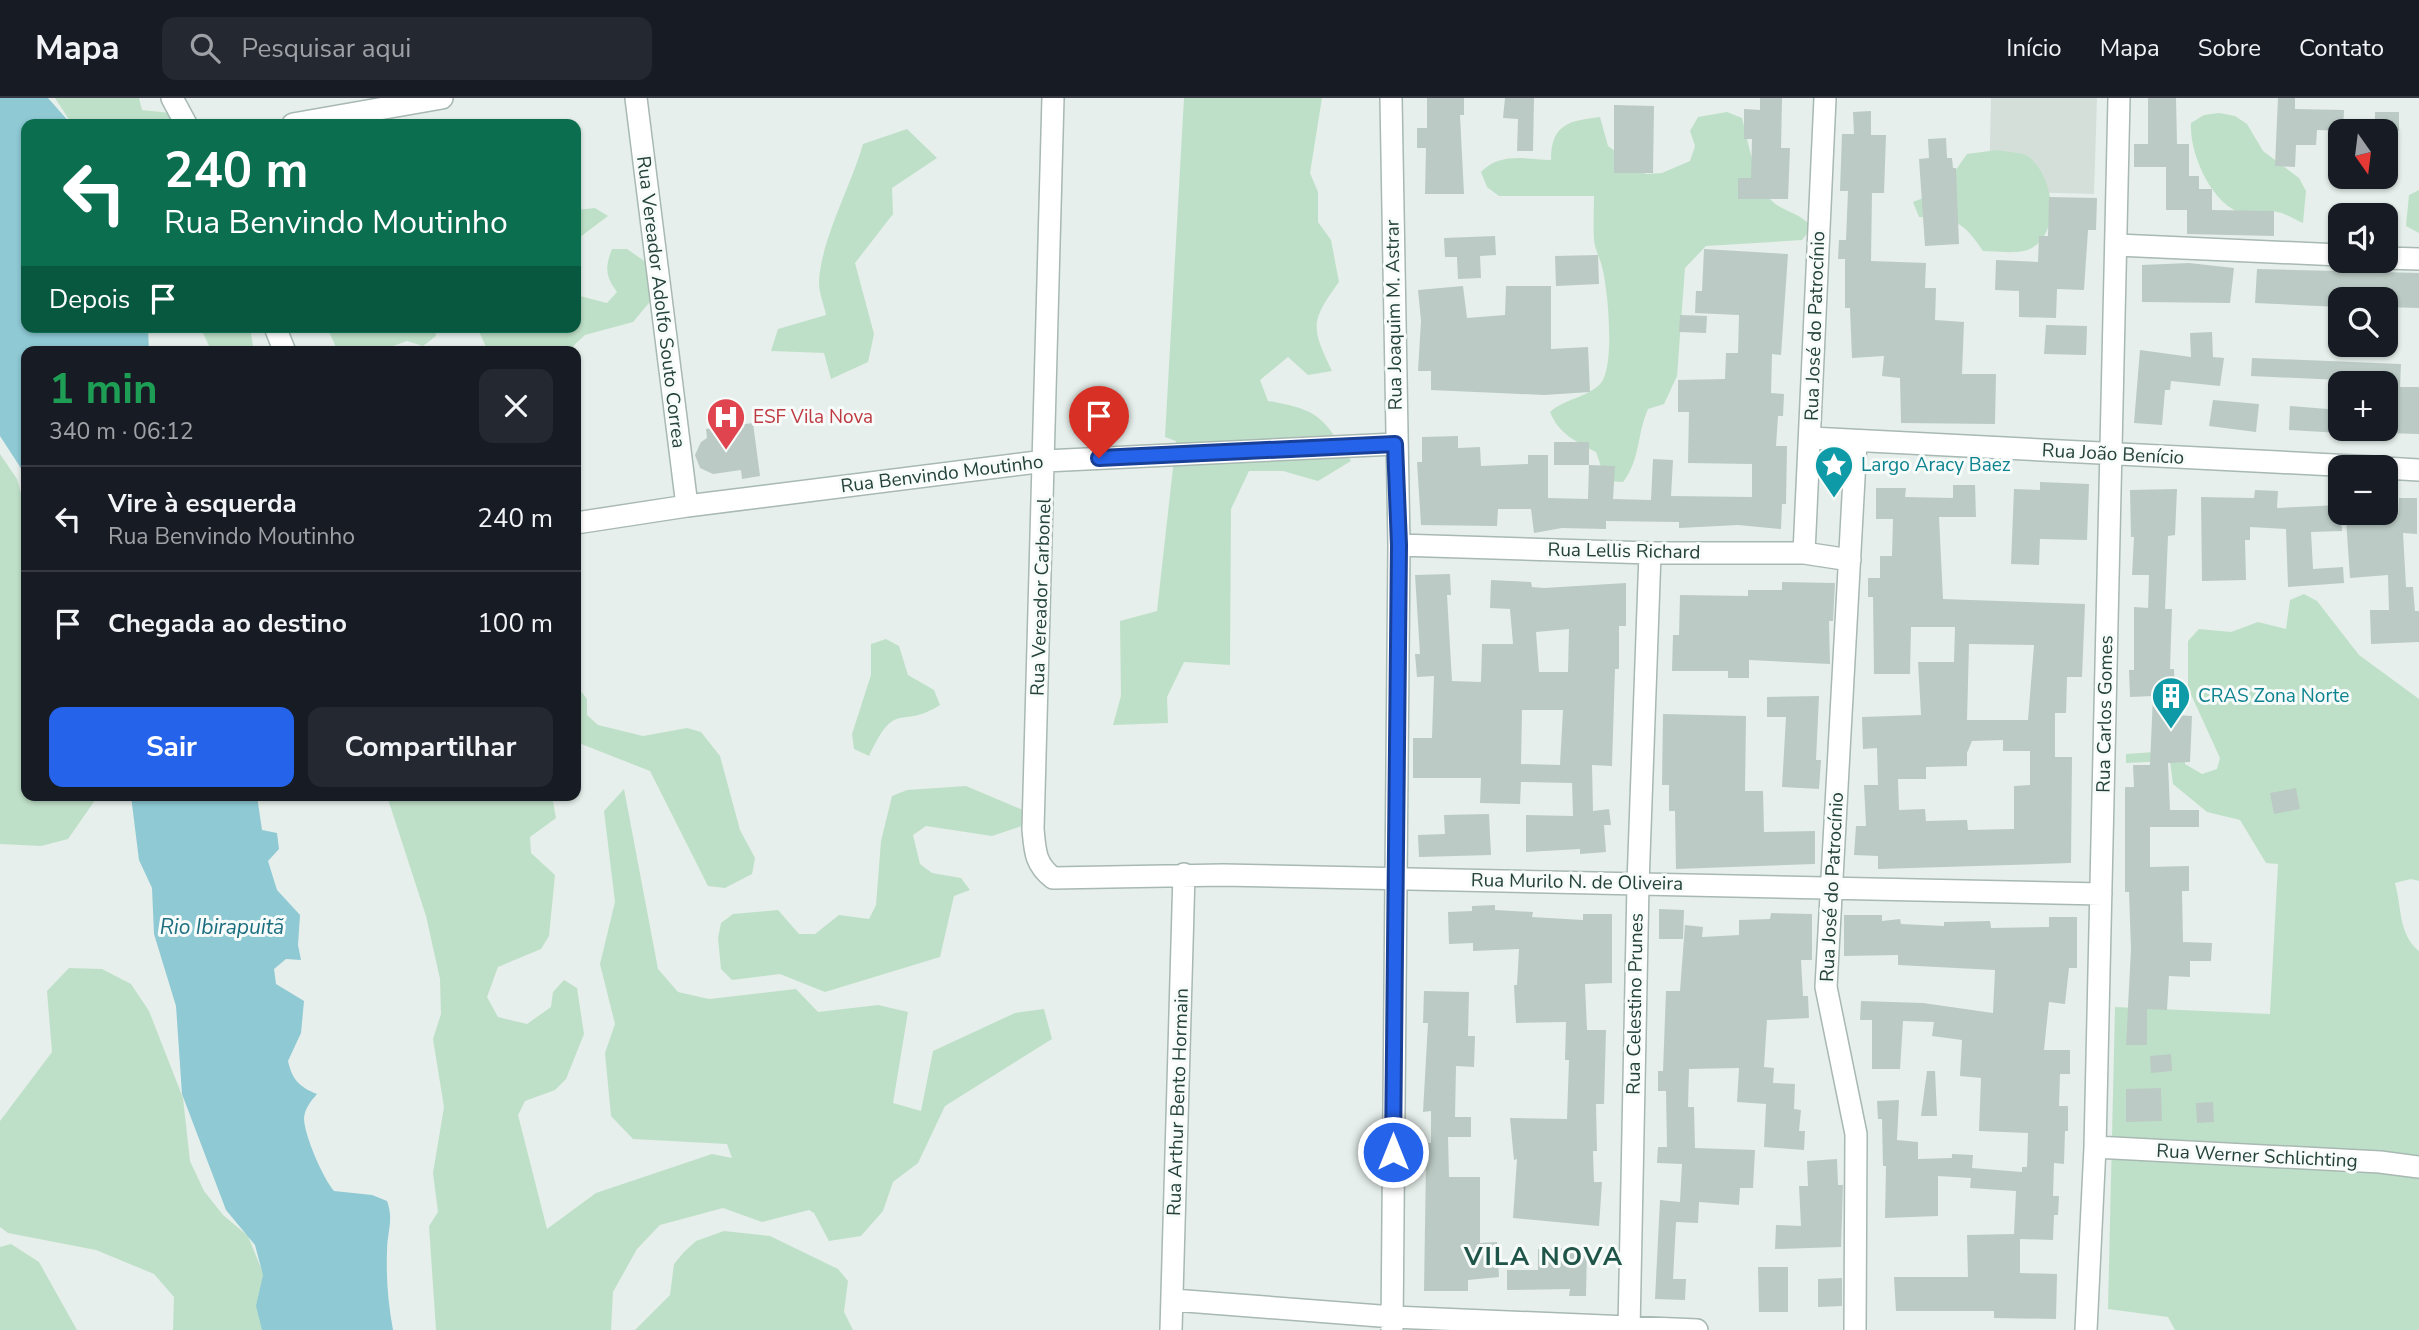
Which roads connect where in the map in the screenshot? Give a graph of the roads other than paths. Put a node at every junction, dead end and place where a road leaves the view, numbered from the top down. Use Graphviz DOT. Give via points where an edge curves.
graph roads {
  1 [pos="172,98"];
  2 [pos="442,98"];
  3 [pos="636,98"];
  4 [pos="1053,98"];
  5 [pos="1391,98"];
  6 [pos="1825,98"];
  7 [pos="2119,98"];
  8 [pos="183,119"];
  9 [pos="322,119"];
  10 [pos="2117,245"];
  11 [pos="2328,255"];
  12 [pos="2398,258"];
  13 [pos="2419,259"];
  14 [pos="1811,438"];
  15 [pos="1856,442"];
  16 [pos="1395,444"];
  17 [pos="2111,453"];
  18 [pos="1045,461"];
  19 [pos="2328,465"];
  20 [pos="2398,469"];
  21 [pos="2419,470"];
  22 [pos="687,506"];
  23 [pos="581,522"];
  24 [pos="1399,545"];
  25 [pos="1650,553"];
  26 [pos="1804,553"];
  27 [pos="1850,560"];
  28 [pos="1184,874"];
  29 [pos="1394,877"];
  30 [pos="1053,878"];
  31 [pos="1638,884"];
  32 [pos="1830,887"];
  33 [pos="2101,894"];
  34 [pos="2095,1147"];
  35 [pos="2419,1167"];
  36 [pos="1173,1300"];
  37 [pos="1392,1323"];
  38 [pos="1629,1329"];
  39 [pos="1171,1330"];
  40 [pos="1697,1330"];
  41 [pos="1855,1330"];
  42 [pos="2086,1330"];
  1 -- 8 [label="street"];
  2 -- 9 [label="street"];
  3 -- 22 [label="street, Rua Vereador Adolfo Souto Correa"];
  4 -- 18 [label="street, Rua Vereador Carbonel"];
  5 -- 16 [label="street, Rua Joaquim M. Astrar"];
  6 -- 14 [label="street, Rua José do Patrocínio"];
  7 -- 10 [label="street, Rua Carlos Gomes"];
  10 -- 11 [label="street"];
  10 -- 17 [label="street, Rua Carlos Gomes"];
  12 -- 13 [label="street"];
  14 -- 15 [label="street, Rua João Benício"];
  14 -- 26 [label="street, Rua José do Patrocínio"];
  15 -- 17 [label="street, Rua João Benício"];
  15 -- 27 [label="street, Rua José do Patrocínio"];
  16 -- 18 [label="street, Rua Benvindo Moutinho"];
  16 -- 24 [label="street, Rua Joaquim M. Astrar"];
  17 -- 19 [label="street, Rua João Benício"];
  17 -- 33 [label="street, Rua Carlos Gomes"];
  18 -- 22 [label="street, Rua Benvindo Moutinho"];
  18 -- 30 [label="street, Rua Vereador Carbonel" via="1033,829 1035,858"];
  20 -- 21 [label="street"];
  22 -- 23 [label="street, Rua Benvindo Moutinho"];
  24 -- 25 [label="street, Rua Lellis Richard"];
  24 -- 29 [label="street, Rua Joaquim M. Astrar"];
  25 -- 26 [label="street, Rua Lellis Richard"];
  25 -- 31 [label="street, Rua Celestino Prunes"];
  26 -- 27 [label="street, Rua Lellis Richard"];
  27 -- 32 [label="street, Rua José do Patrocínio"];
  28 -- 29 [label="street, Rua Murilo N. de Oliveira"];
  28 -- 30 [label="street, Rua Murilo N. de Oliveira"];
  28 -- 36 [label="street, Rua Arthur Bento Hormain"];
  29 -- 31 [label="street, Rua Murilo N. de Oliveira"];
  29 -- 37 [label="street, Rua Joaquim M. Astrar"];
  31 -- 32 [label="street, Rua Murilo N. de Oliveira"];
  31 -- 38 [label="street, Rua Celestino Prunes"];
  32 -- 33 [label="street, Rua Murilo N. de Oliveira"];
  32 -- 41 [label="street, Rua José do Patrocínio" via="1826,987 1856,1134"];
  33 -- 34 [label="street, Rua Carlos Gomes"];
  34 -- 35 [label="street, Rua Werner Schlichting"];
  34 -- 42 [label="street, Rua Carlos Gomes"];
  36 -- 37 [label="street"];
  36 -- 39 [label="street, Rua Arthur Bento Hormain"];
  37 -- 38 [label="street"];
  38 -- 40 [label="street"];
}
